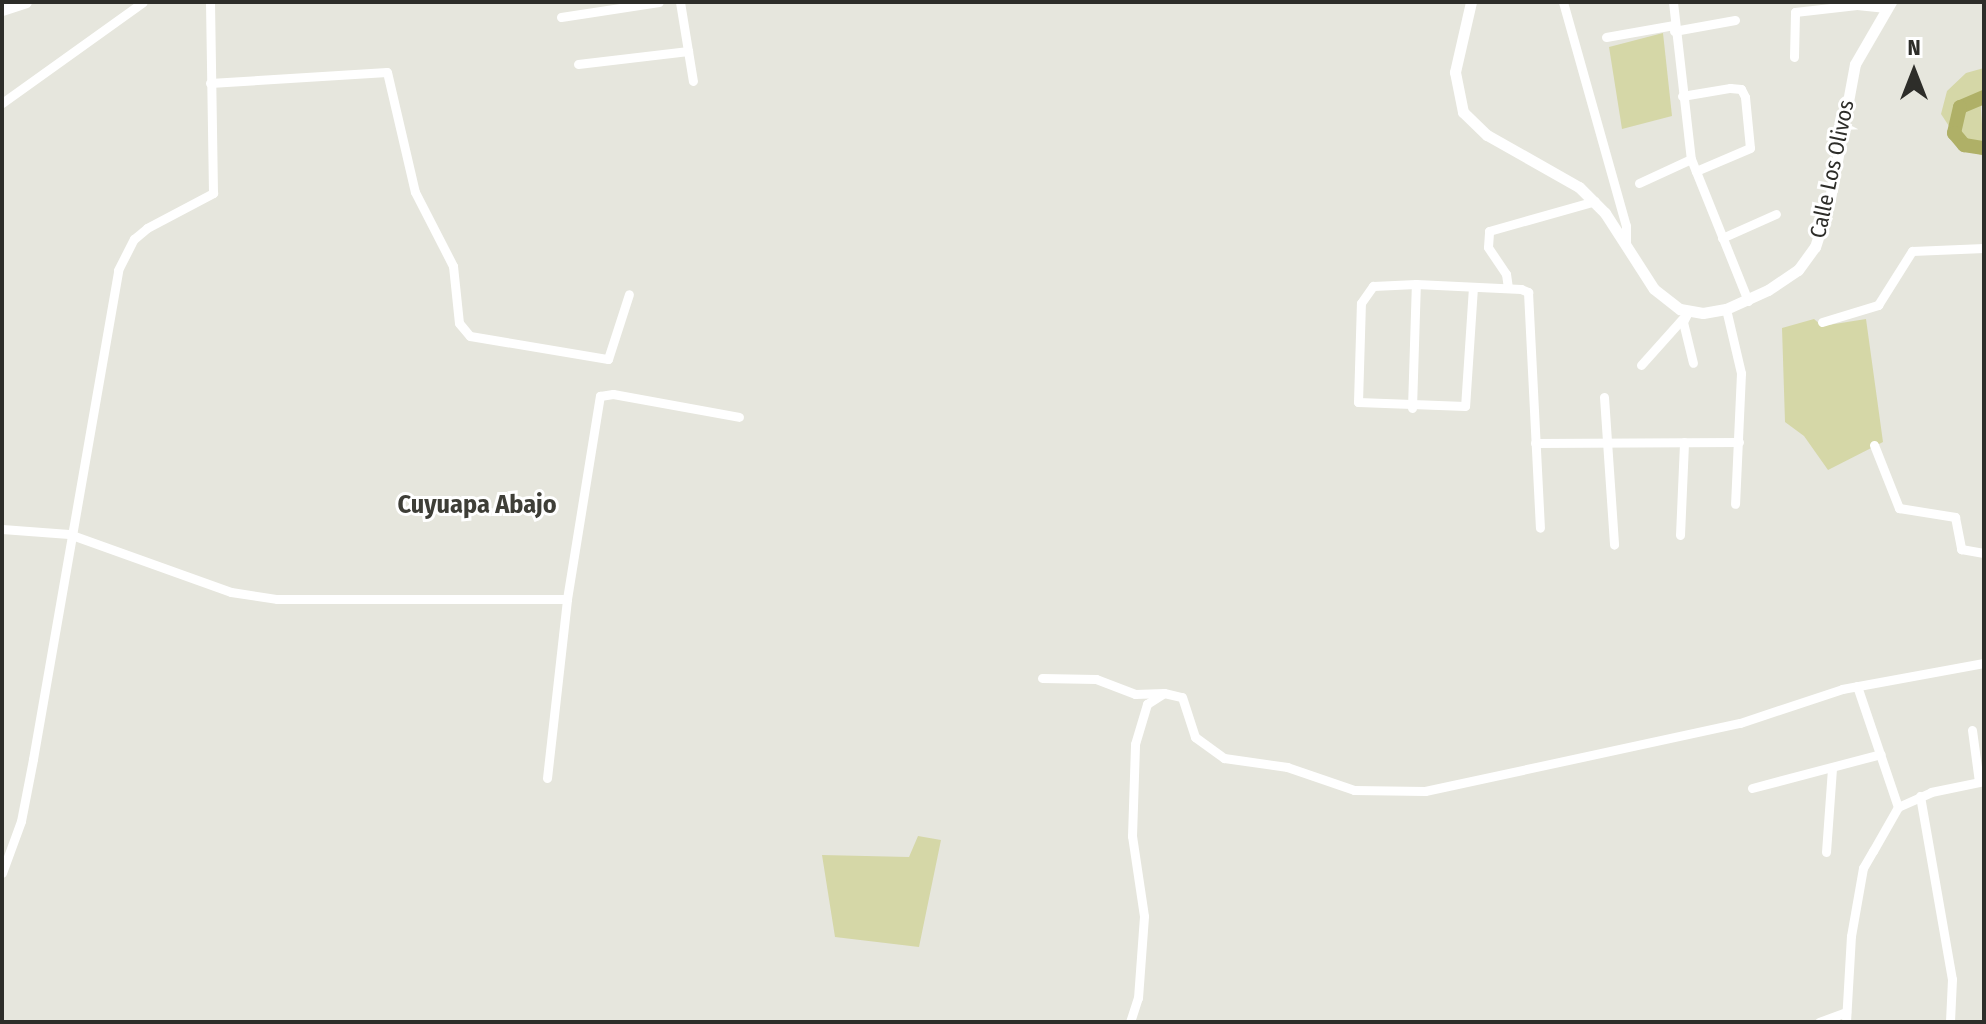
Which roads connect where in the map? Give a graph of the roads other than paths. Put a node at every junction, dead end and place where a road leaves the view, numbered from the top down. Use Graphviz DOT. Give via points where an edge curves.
graph roads {
  1 [pos="26,2"];
  2 [pos="143,2"];
  3 [pos="210,2"];
  4 [pos="659,2"];
  5 [pos="680,2"];
  6 [pos="1471,2"];
  7 [pos="1563,2"];
  8 [pos="1673,2"];
  9 [pos="1889,5"];
  10 [pos="2,10"];
  11 [pos="561,17"];
  12 [pos="1735,20"];
  13 [pos="1674,28"];
  14 [pos="1606,37"];
  15 [pos="688,51"];
  16 [pos="1794,57"];
  17 [pos="578,64"];
  18 [pos="693,81"];
  19 [pos="210,83"];
  20 [pos="1682,96"];
  21 [pos="2,103"];
  22 [pos="1691,159"];
  23 [pos="1696,171"];
  24 [pos="1639,183"];
  25 [pos="1595,201"];
  26 [pos="1776,214"];
  27 [pos="1722,238"];
  28 [pos="1626,244"];
  29 [pos="1984,248"];
  30 [pos="1416,284"];
  31 [pos="1473,287"];
  32 [pos="1508,288"];
  33 [pos="629,294"];
  34 [pos="1748,301"];
  35 [pos="1726,309"];
  36 [pos="1687,314"];
  37 [pos="1822,322"];
  38 [pos="1693,363"];
  39 [pos="1641,365"];
  40 [pos="1604,397"];
  41 [pos="1412,408"];
  42 [pos="739,417"];
  43 [pos="1684,442"];
  44 [pos="1739,442"];
  45 [pos="1535,443"];
  46 [pos="1607,443"];
  47 [pos="1874,445"];
  48 [pos="1735,504"];
  49 [pos="1540,528"];
  50 [pos="2,529"];
  51 [pos="69,534"];
  52 [pos="1680,535"];
  53 [pos="1614,545"];
  54 [pos="1984,553"];
  55 [pos="567,599"];
  56 [pos="1984,663"];
  57 [pos="1042,678"];
  58 [pos="1857,686"];
  59 [pos="1164,693"];
  60 [pos="1972,730"];
  61 [pos="1881,754"];
  62 [pos="1832,768"];
  63 [pos="547,778"];
  64 [pos="1981,782"];
  65 [pos="1752,788"];
  66 [pos="1920,796"];
  67 [pos="1898,807"];
  68 [pos="1826,852"];
  69 [pos="2,873"];
  70 [pos="1846,1017"];
  71 [pos="1130,1022"];
  72 [pos="1819,1022"];
  73 [pos="1950,1022"];
  1 -- 10 [label="street"];
  2 -- 21 [label="street"];
  3 -- 19 [label="street"];
  4 -- 11 [label="street"];
  5 -- 15 [label="street"];
  6 -- 25 [label="street" via="1455,72 1463,112 1487,135"];
  7 -- 28 [label="street" via="1626,226"];
  8 -- 13 [label="street"];
  9 -- 16 [label="street" via="1795,12"];
  9 -- 34 [label="street, Calle Los Olivos" via="1855,64 1815,247 1798,270"];
  12 -- 13 [label="street"];
  13 -- 14 [label="street"];
  13 -- 20 [label="street"];
  15 -- 17 [label="street"];
  15 -- 18 [label="street"];
  19 -- 33 [label="street" via="387,72 415,192 453,266 459,323 470,336 608,359"];
  19 -- 51 [label="street" via="213,193 147,228 124,255"];
  20 -- 22 [label="street"];
  20 -- 23 [label="street" via="1730,88 1741,89 1745,97 1750,148"];
  22 -- 23 [label="street"];
  22 -- 24 [label="street"];
  23 -- 27 [label="street"];
  25 -- 28 [label="street"];
  25 -- 32 [label="street" via="1489,231 1488,247 1506,274"];
  26 -- 27 [label="street"];
  27 -- 34 [label="street"];
  28 -- 36 [label="street" via="1654,289"];
  29 -- 37 [label="street" via="1912,251 1878,305"];
  30 -- 31 [label="street"];
  30 -- 41 [label="street"];
  30 -- 41 [label="street" via="1384,284 1364,292 1356,394 1366,405"];
  31 -- 32 [label="street"];
  31 -- 41 [label="street" via="1465,406"];
  32 -- 45 [label="street" via="1528,292 1530,300"];
  34 -- 35 [label="street, Calle Los Olivos"];
  35 -- 36 [label="street, Calle Los Olivos"];
  35 -- 44 [label="street" via="1741,373"];
  36 -- 38 [label="street"];
  36 -- 39 [label="street" via="1675,321"];
  40 -- 46 [label="street"];
  42 -- 55 [label="street" via="600,396"];
  43 -- 44 [label="street"];
  43 -- 46 [label="street"];
  43 -- 52 [label="street"];
  44 -- 48 [label="street"];
  45 -- 46 [label="street"];
  45 -- 49 [label="street"];
  46 -- 53 [label="street"];
  47 -- 54 [label="street" via="1899,508 1955,517 1961,549"];
  50 -- 51 [label="street"];
  51 -- 55 [label="street" via="231,592 277,599"];
  51 -- 69 [label="street" via="21,821"];
  55 -- 63 [label="street"];
  56 -- 58 [label="street"];
  57 -- 59 [label="street" via="1096,679 1135,694"];
  58 -- 59 [label="street" via="1740,723 1656,738 1575,762 1435,790 1363,791 1287,767 1224,758 1195,737 1182,697"];
  58 -- 61 [label="street"];
  59 -- 71 [label="street" via="1147,704 1135,744 1132,836 1144,916 1138,998"];
  60 -- 64 [label="street"];
  61 -- 62 [label="street"];
  61 -- 67 [label="street"];
  62 -- 65 [label="street"];
  62 -- 68 [label="street"];
  64 -- 66 [label="street"];
  66 -- 67 [label="street"];
  66 -- 73 [label="street" via="1952,979"];
  67 -- 70 [label="street" via="1863,868 1851,936"];
  70 -- 72 [label="street"];
}
